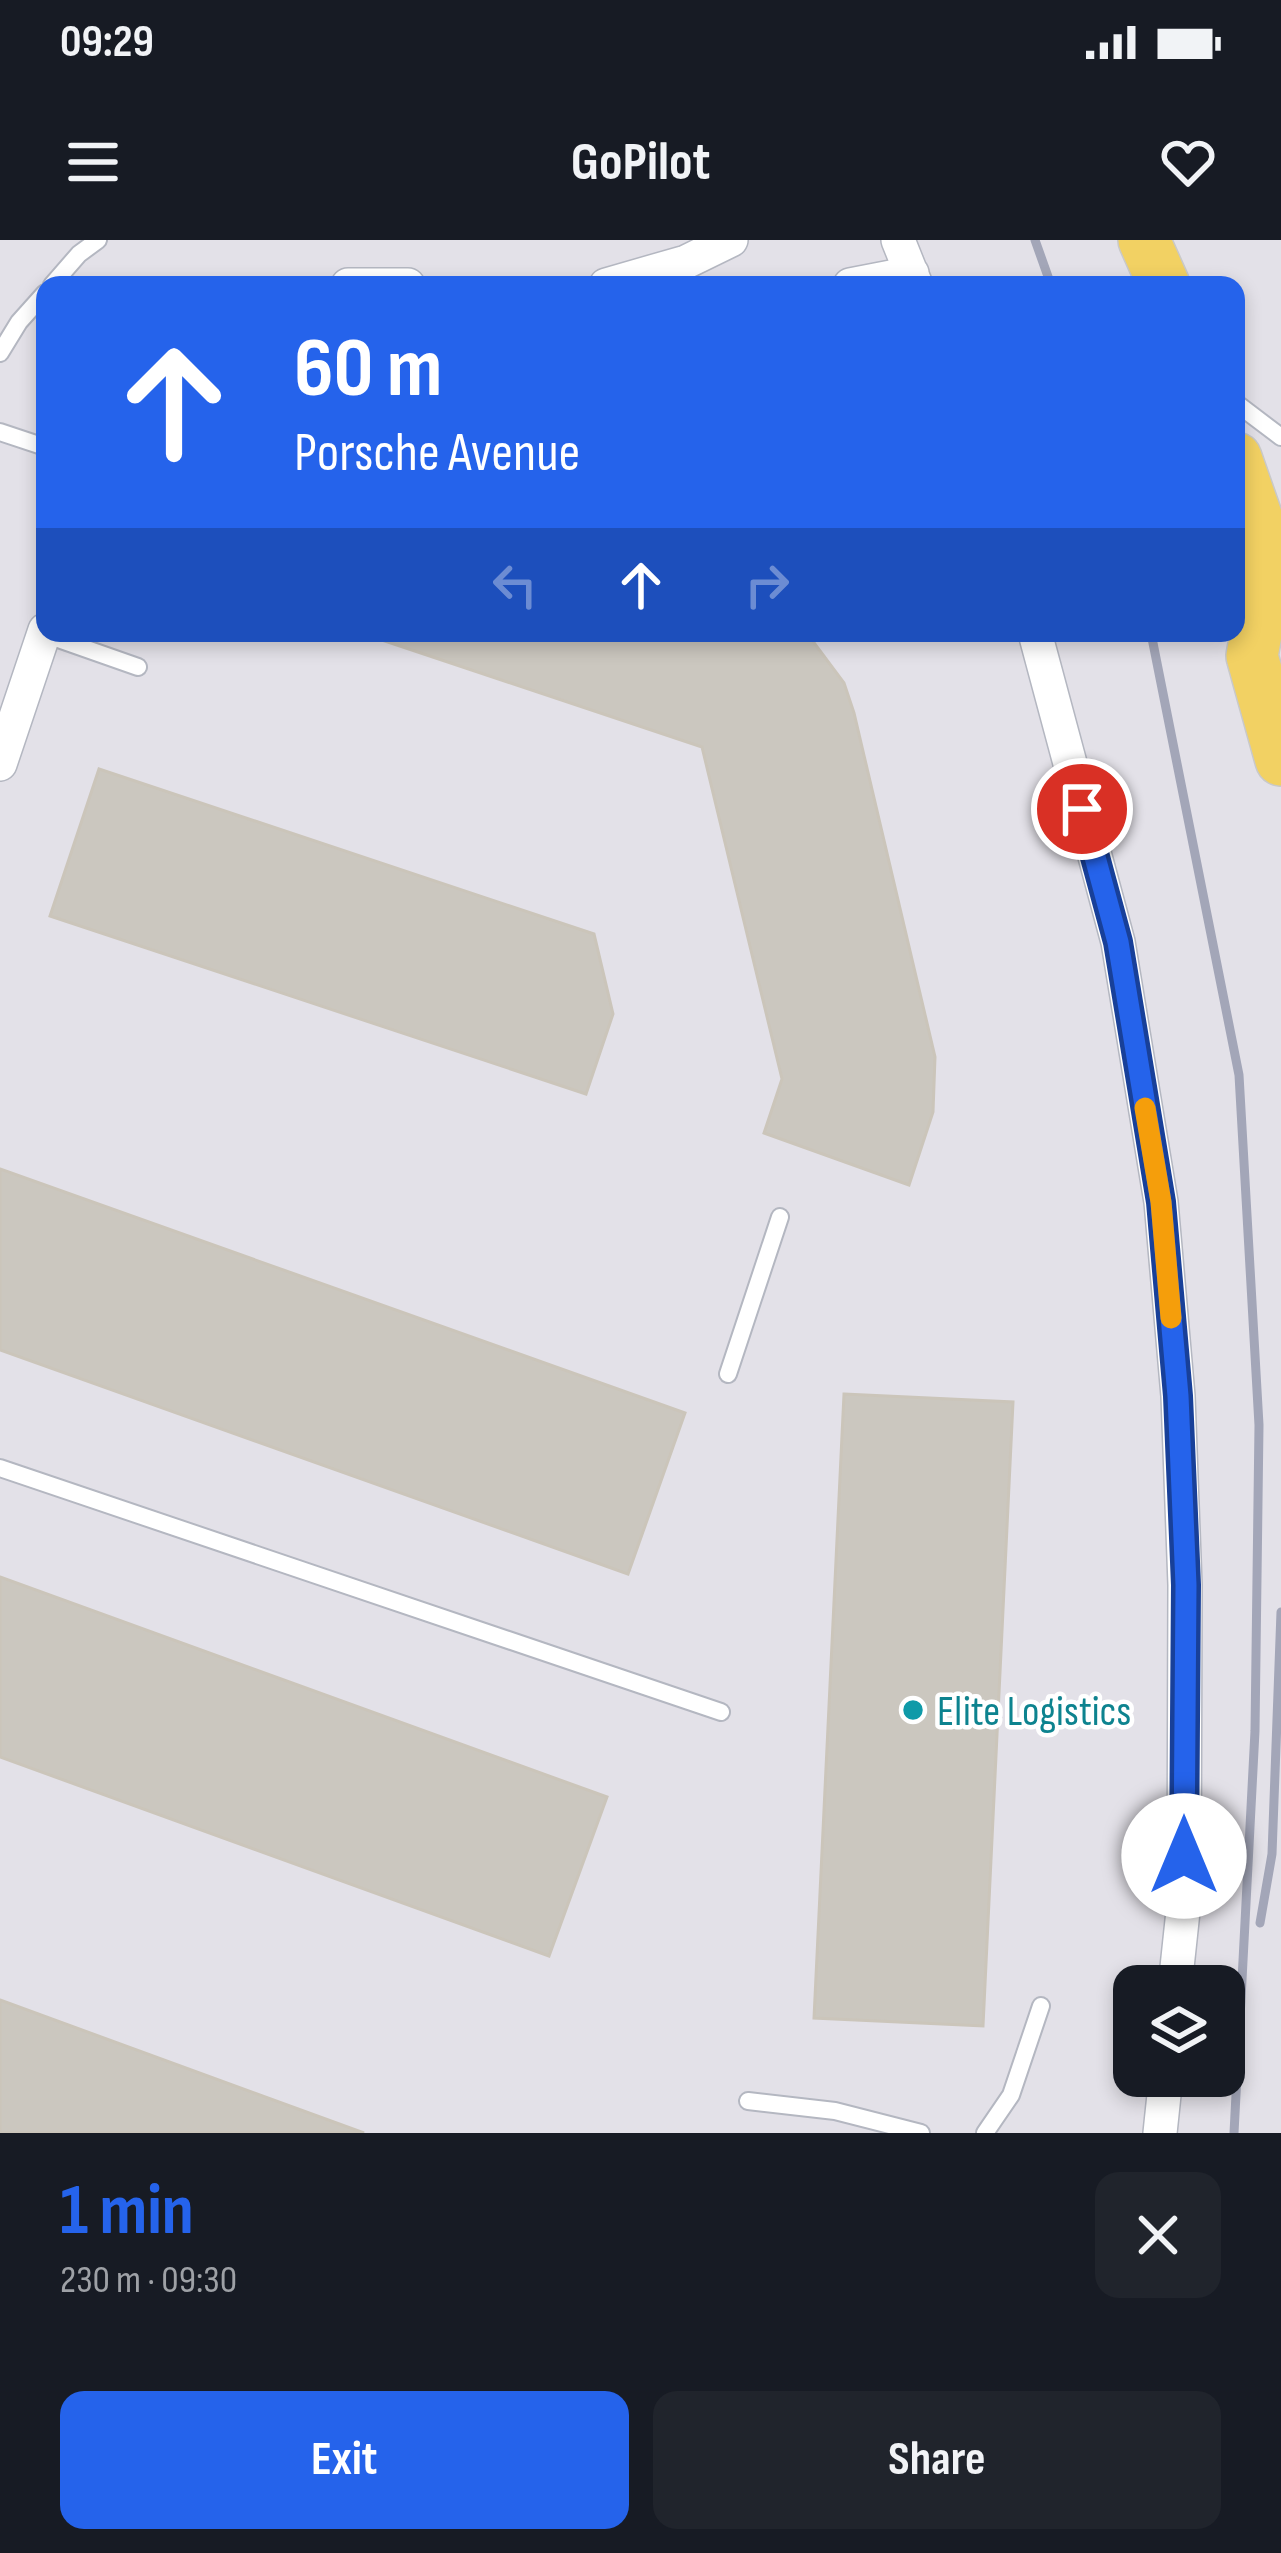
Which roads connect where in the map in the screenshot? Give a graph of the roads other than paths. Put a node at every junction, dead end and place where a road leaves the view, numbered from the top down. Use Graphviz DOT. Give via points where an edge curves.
graph roads {
  1 [pos="98,240"];
  2 [pos="731,240"];
  3 [pos="898,240"];
  4 [pos="1144,240"];
  5 [pos="61,276"];
  6 [pos="637,276"];
  7 [pos="913,276"];
  8 [pos="1160,276"];
  9 [pos="36,303"];
  10 [pos="0,353"];
  11 [pos="1245,410"];
  12 [pos="0,433"];
  13 [pos="1281,436"];
  14 [pos="36,444"];
  15 [pos="1245,478"];
  16 [pos="1273,542"];
  17 [pos="41,642"];
  18 [pos="71,642"];
  19 [pos="1037,642"];
  20 [pos="138,667"];
  21 [pos="1281,760"];
  22 [pos="0,764"];
  23 [pos="780,1217"];
  24 [pos="728,1374"];
  25 [pos="0,1468"];
  26 [pos="721,1712"];
  27 [pos="1176,1965"];
  28 [pos="1041,2006"];
  29 [pos="1164,2097"];
  30 [pos="748,2101"];
  31 [pos="921,2133"];
  32 [pos="985,2133"];
  33 [pos="1160,2133"];
  1 -- 5 [label="lane"];
  2 -- 6 [label="street"];
  3 -- 7 [label="street"];
  4 -- 8 [label="main road"];
  9 -- 10 [label="lane"];
  11 -- 13 [label="lane"];
  12 -- 14 [label="lane"];
  15 -- 16 [label="main road"];
  16 -- 21 [label="main road" via="1252,656"];
  17 -- 22 [label="street"];
  18 -- 20 [label="lane"];
  19 -- 27 [label="street" via="1118,942 1161,1202 1186,1585"];
  23 -- 24 [label="lane"];
  25 -- 26 [label="lane"];
  28 -- 32 [label="lane" via="1011,2095"];
  29 -- 33 [label="street"];
  30 -- 31 [label="lane" via="836,2111"];
}
